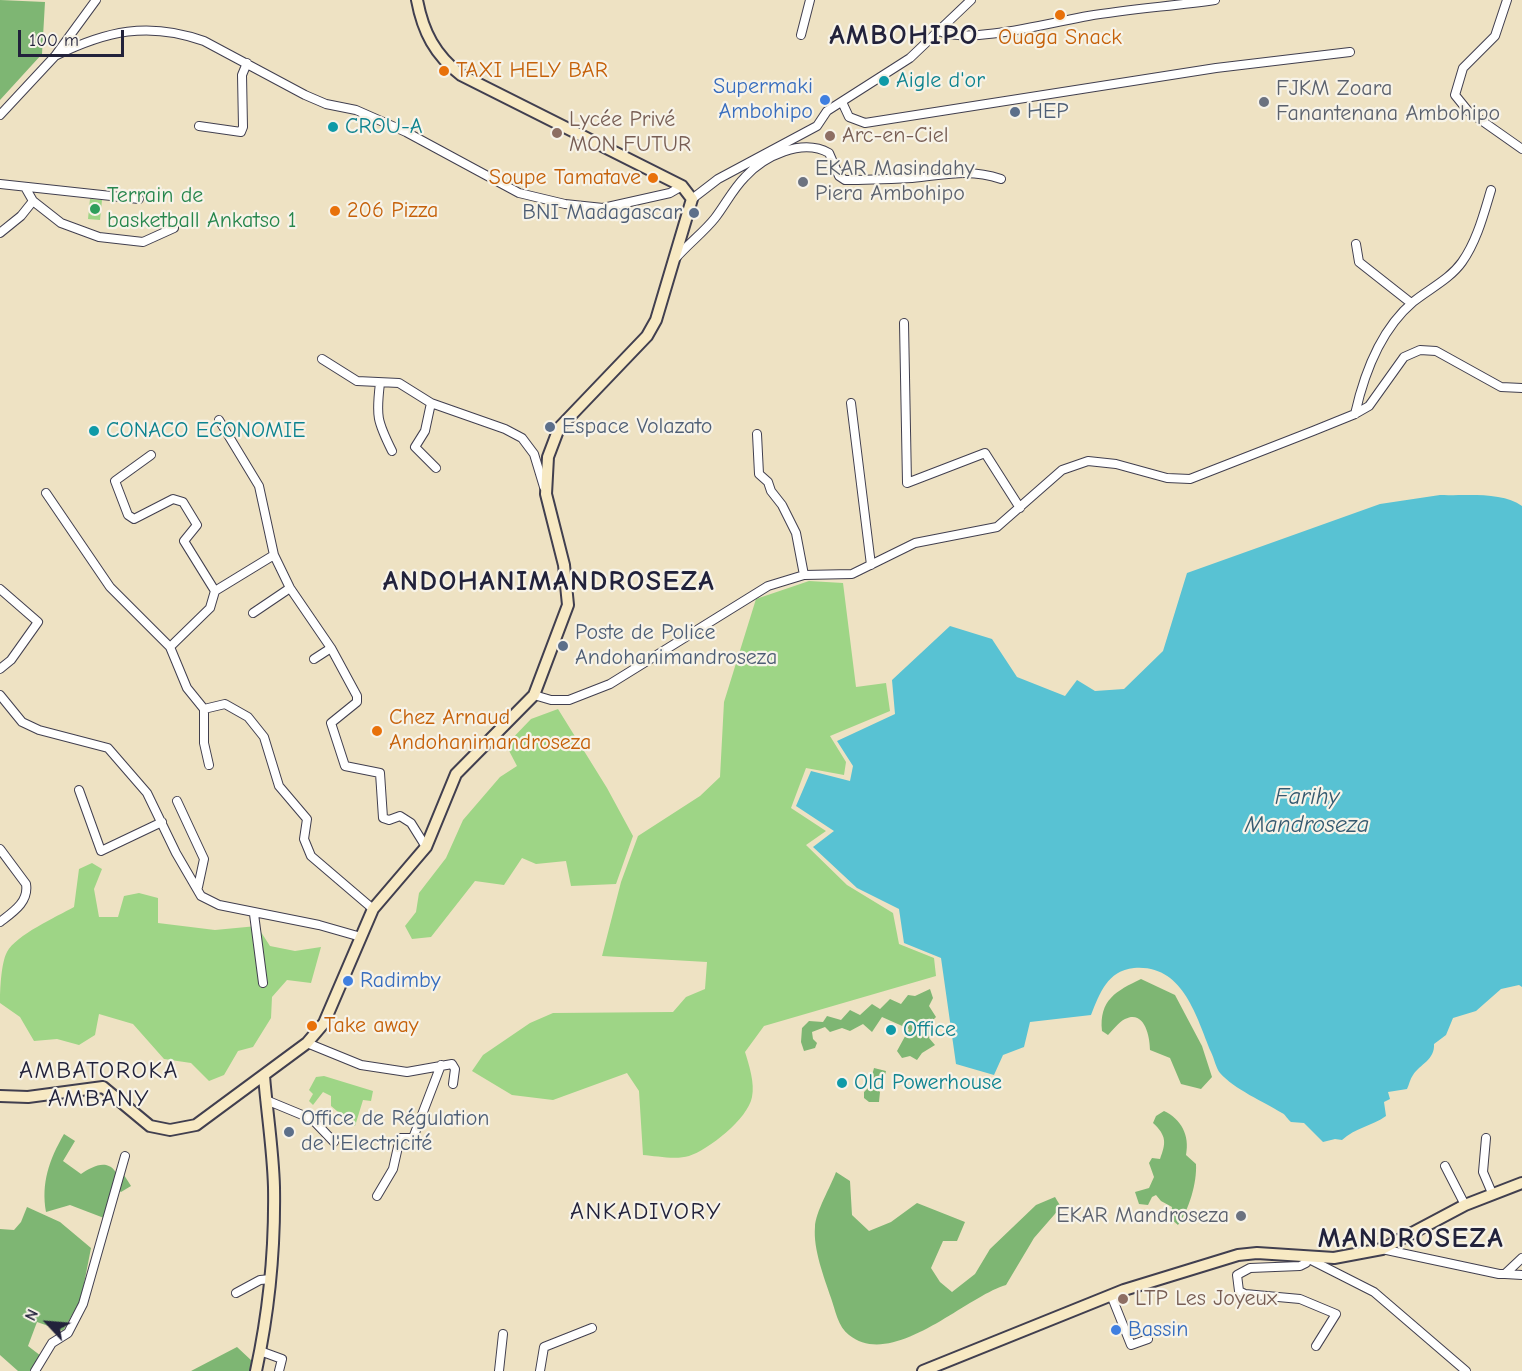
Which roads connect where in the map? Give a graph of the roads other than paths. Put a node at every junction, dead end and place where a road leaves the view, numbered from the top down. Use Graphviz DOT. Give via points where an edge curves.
graph roads {
  1 [pos="96,0"];
  2 [pos="417,0"];
  3 [pos="810,0"];
  4 [pos="971,0"];
  5 [pos="1215,0"];
  6 [pos="1507,0"];
  7 [pos="77,27"];
  8 [pos="939,31"];
  9 [pos="801,35"];
  10 [pos="88,40"];
  11 [pos="1350,52"];
  12 [pos="55,56"];
  13 [pos="247,63"];
  14 [pos="842,102"];
  15 [pos="0,115"];
  16 [pos="199,126"];
  17 [pos="1522,149"];
  18 [pos="1001,178"];
  19 [pos="0,184"];
  20 [pos="682,186"];
  21 [pos="25,187"];
  22 [pos="1491,190"];
  23 [pos="139,199"];
  24 [pos="692,199"];
  25 [pos="33,201"];
  26 [pos="174,223"];
  27 [pos="0,233"];
  28 [pos="1356,244"];
  29 [pos="676,258"];
  30 [pos="1411,303"];
  31 [pos="904,323"];
  32 [pos="322,359"];
  33 [pos="380,383"];
  34 [pos="1522,388"];
  35 [pos="430,403"];
  36 [pos="851,403"];
  37 [pos="1355,414"];
  38 [pos="219,420"];
  39 [pos="757,434"];
  40 [pos="392,451"];
  41 [pos="151,455"];
  42 [pos="436,468"];
  43 [pos="46,493"];
  44 [pos="546,494"];
  45 [pos="1020,508"];
  46 [pos="274,555"];
  47 [pos="871,565"];
  48 [pos="804,575"];
  49 [pos="290,588"];
  50 [pos="0,589"];
  51 [pos="215,591"];
  52 [pos="253,612"];
  53 [pos="170,647"];
  54 [pos="332,648"];
  55 [pos="314,659"];
  56 [pos="0,669"];
  57 [pos="0,694"];
  58 [pos="534,695"];
  59 [pos="204,709"];
  60 [pos="209,765"];
  61 [pos="79,790"];
  62 [pos="177,801"];
  63 [pos="162,822"];
  64 [pos="426,847"];
  65 [pos="0,849"];
  66 [pos="198,886"];
  67 [pos="373,909"];
  68 [pos="254,914"];
  69 [pos="0,922"];
  70 [pos="361,938"];
  71 [pos="264,983"];
  72 [pos="307,1043"];
  73 [pos="441,1065"];
  74 [pos="264,1076"];
  75 [pos="453,1084"];
  76 [pos="0,1096"];
  77 [pos="266,1100"];
  78 [pos="1486,1138"];
  79 [pos="334,1142"];
  80 [pos="125,1156"];
  81 [pos="1445,1166"];
  82 [pos="1522,1183"];
  83 [pos="1492,1193"];
  84 [pos="377,1196"];
  85 [pos="1465,1205"];
  86 [pos="1382,1249"];
  87 [pos="1305,1257"];
  88 [pos="1522,1258"];
  89 [pos="1505,1274"];
  90 [pos="1522,1275"];
  91 [pos="271,1279"];
  92 [pos="236,1293"];
  93 [pos="1111,1295"];
  94 [pos="592,1328"];
  95 [pos="503,1334"];
  96 [pos="1148,1339"];
  97 [pos="1316,1346"];
  98 [pos="979,1347"];
  99 [pos="260,1351"];
  100 [pos="35,1371"];
  101 [pos="256,1371"];
  102 [pos="279,1371"];
  103 [pos="499,1371"];
  104 [pos="540,1371"];
  105 [pos="923,1371"];
  106 [pos="941,1371"];
  107 [pos="1466,1371"];
  1 -- 7 [label="street"];
  2 -- 20 [label="street" via="426,34 438,54 461,75"];
  3 -- 9 [label="street"];
  4 -- 8 [label="street"];
  5 -- 8 [label="street" via="981,34 949,36"];
  6 -- 17 [label="street" via="1495,36 1463,68 1455,95 1468,111"];
  7 -- 10 [label="street" via="79,36"];
  7 -- 12 [label="street"];
  8 -- 14 [label="street" via="902,65"];
  10 -- 12 [label="street"];
  10 -- 13 [label="street" via="126,31 164,30 204,40"];
  11 -- 14 [label="street" via="1192,72 865,123 849,117"];
  12 -- 15 [label="street"];
  13 -- 16 [label="street" via="242,75 241,132"];
  13 -- 20 [label="street" via="305,95 356,110 406,132 519,193 603,208 670,193"];
  14 -- 24 [label="street" via="827,111 817,126 718,179"];
  18 -- 29 [label="street" via="959,171 914,178 845,180 824,150 790,150 744,177 713,220"];
  19 -- 21 [label="street"];
  20 -- 24 [label="street"];
  21 -- 23 [label="street"];
  21 -- 25 [label="street"];
  22 -- 30 [label="street" via="1463,261"];
  24 -- 29 [label="street"];
  25 -- 26 [label="street" via="61,223 99,237 143,242 174,228"];
  25 -- 27 [label="street"];
  28 -- 30 [label="street" via="1359,262"];
  29 -- 44 [label="street" via="647,336 559,428 548,457"];
  30 -- 37 [label="street" via="1379,344"];
  31 -- 45 [label="street" via="907,483 985,453"];
  32 -- 33 [label="street" via="357,381"];
  33 -- 35 [label="street" via="399,383"];
  33 -- 40 [label="street" via="376,414"];
  34 -- 37 [label="street" via="1501,387 1436,351 1419,350 1404,357 1377,397"];
  35 -- 42 [label="street" via="426,431 415,447"];
  35 -- 44 [label="street" via="522,438 534,454"];
  36 -- 47 [label="street"];
  37 -- 45 [label="street" via="1190,479 1167,478 1088,461 1062,470"];
  38 -- 46 [label="street" via="259,486"];
  39 -- 48 [label="street" via="759,474 768,482 796,533"];
  41 -- 51 [label="street" via="115,481 128,515 134,519 173,499 183,502 197,525 184,541"];
  43 -- 53 [label="street" via="110,587"];
  44 -- 58 [label="street" via="564,566 568,604"];
  45 -- 47 [label="street" via="997,527 915,543"];
  46 -- 49 [label="street"];
  46 -- 51 [label="street"];
  47 -- 48 [label="street" via="852,574"];
  48 -- 58 [label="street" via="768,586 588,694 570,700"];
  49 -- 52 [label="street"];
  49 -- 54 [label="street"];
  50 -- 56 [label="street" via="38,622"];
  51 -- 53 [label="street" via="210,608"];
  53 -- 59 [label="street" via="187,688"];
  54 -- 55 [label="street"];
  54 -- 64 [label="street" via="357,696 357,702 332,720 345,766 380,773 383,818 406,819"];
  57 -- 63 [label="street" via="22,722 108,748 147,793"];
  58 -- 64 [label="street" via="456,774"];
  59 -- 60 [label="street" via="204,744"];
  59 -- 67 [label="street" via="225,704 248,717 264,737 279,786 307,819 304,839 311,856"];
  61 -- 63 [label="street" via="101,851"];
  62 -- 66 [label="street" via="204,859"];
  63 -- 66 [label="street"];
  64 -- 67 [label="street"];
  65 -- 69 [label="street" via="27,889 21,904"];
  66 -- 68 [label="street" via="201,896 219,905"];
  67 -- 70 [label="street"];
  68 -- 70 [label="street" via="319,925"];
  68 -- 71 [label="street"];
  70 -- 72 [label="street" via="324,1023"];
  72 -- 73 [label="street" via="361,1065 407,1072"];
  72 -- 74 [label="street"];
  73 -- 75 [label="street" via="454,1065"];
  73 -- 84 [label="street" via="413,1138 400,1138 393,1169"];
  74 -- 76 [label="street" via="196,1125 170,1130 150,1126 103,1087 28,1097"];
  74 -- 77 [label="street"];
  77 -- 79 [label="street" via="312,1119"];
  77 -- 91 [label="street" via="274,1187"];
  78 -- 83 [label="street" via="1483,1172"];
  80 -- 100 [label="street" via="83,1304 68,1333 56,1338"];
  81 -- 85 [label="street"];
  82 -- 83 [label="street"];
  83 -- 85 [label="street"];
  85 -- 86 [label="street"];
  86 -- 87 [label="street" via="1334,1258"];
  86 -- 89 [label="street"];
  87 -- 93 [label="street" via="1238,1255"];
  87 -- 97 [label="street" via="1306,1263 1300,1266 1250,1268 1237,1275 1239,1291 1245,1294 1300,1299 1336,1314"];
  87 -- 107 [label="street" via="1374,1292"];
  88 -- 89 [label="street"];
  89 -- 90 [label="street"];
  91 -- 92 [label="street" via="260,1280"];
  91 -- 99 [label="street"];
  93 -- 96 [label="street" via="1131,1345"];
  93 -- 98 [label="street"];
  94 -- 104 [label="street" via="544,1347"];
  95 -- 103 [label="street"];
  98 -- 105 [label="street"];
  98 -- 106 [label="street" via="945,1364"];
  99 -- 101 [label="street"];
  99 -- 102 [label="street" via="282,1359"];
}
